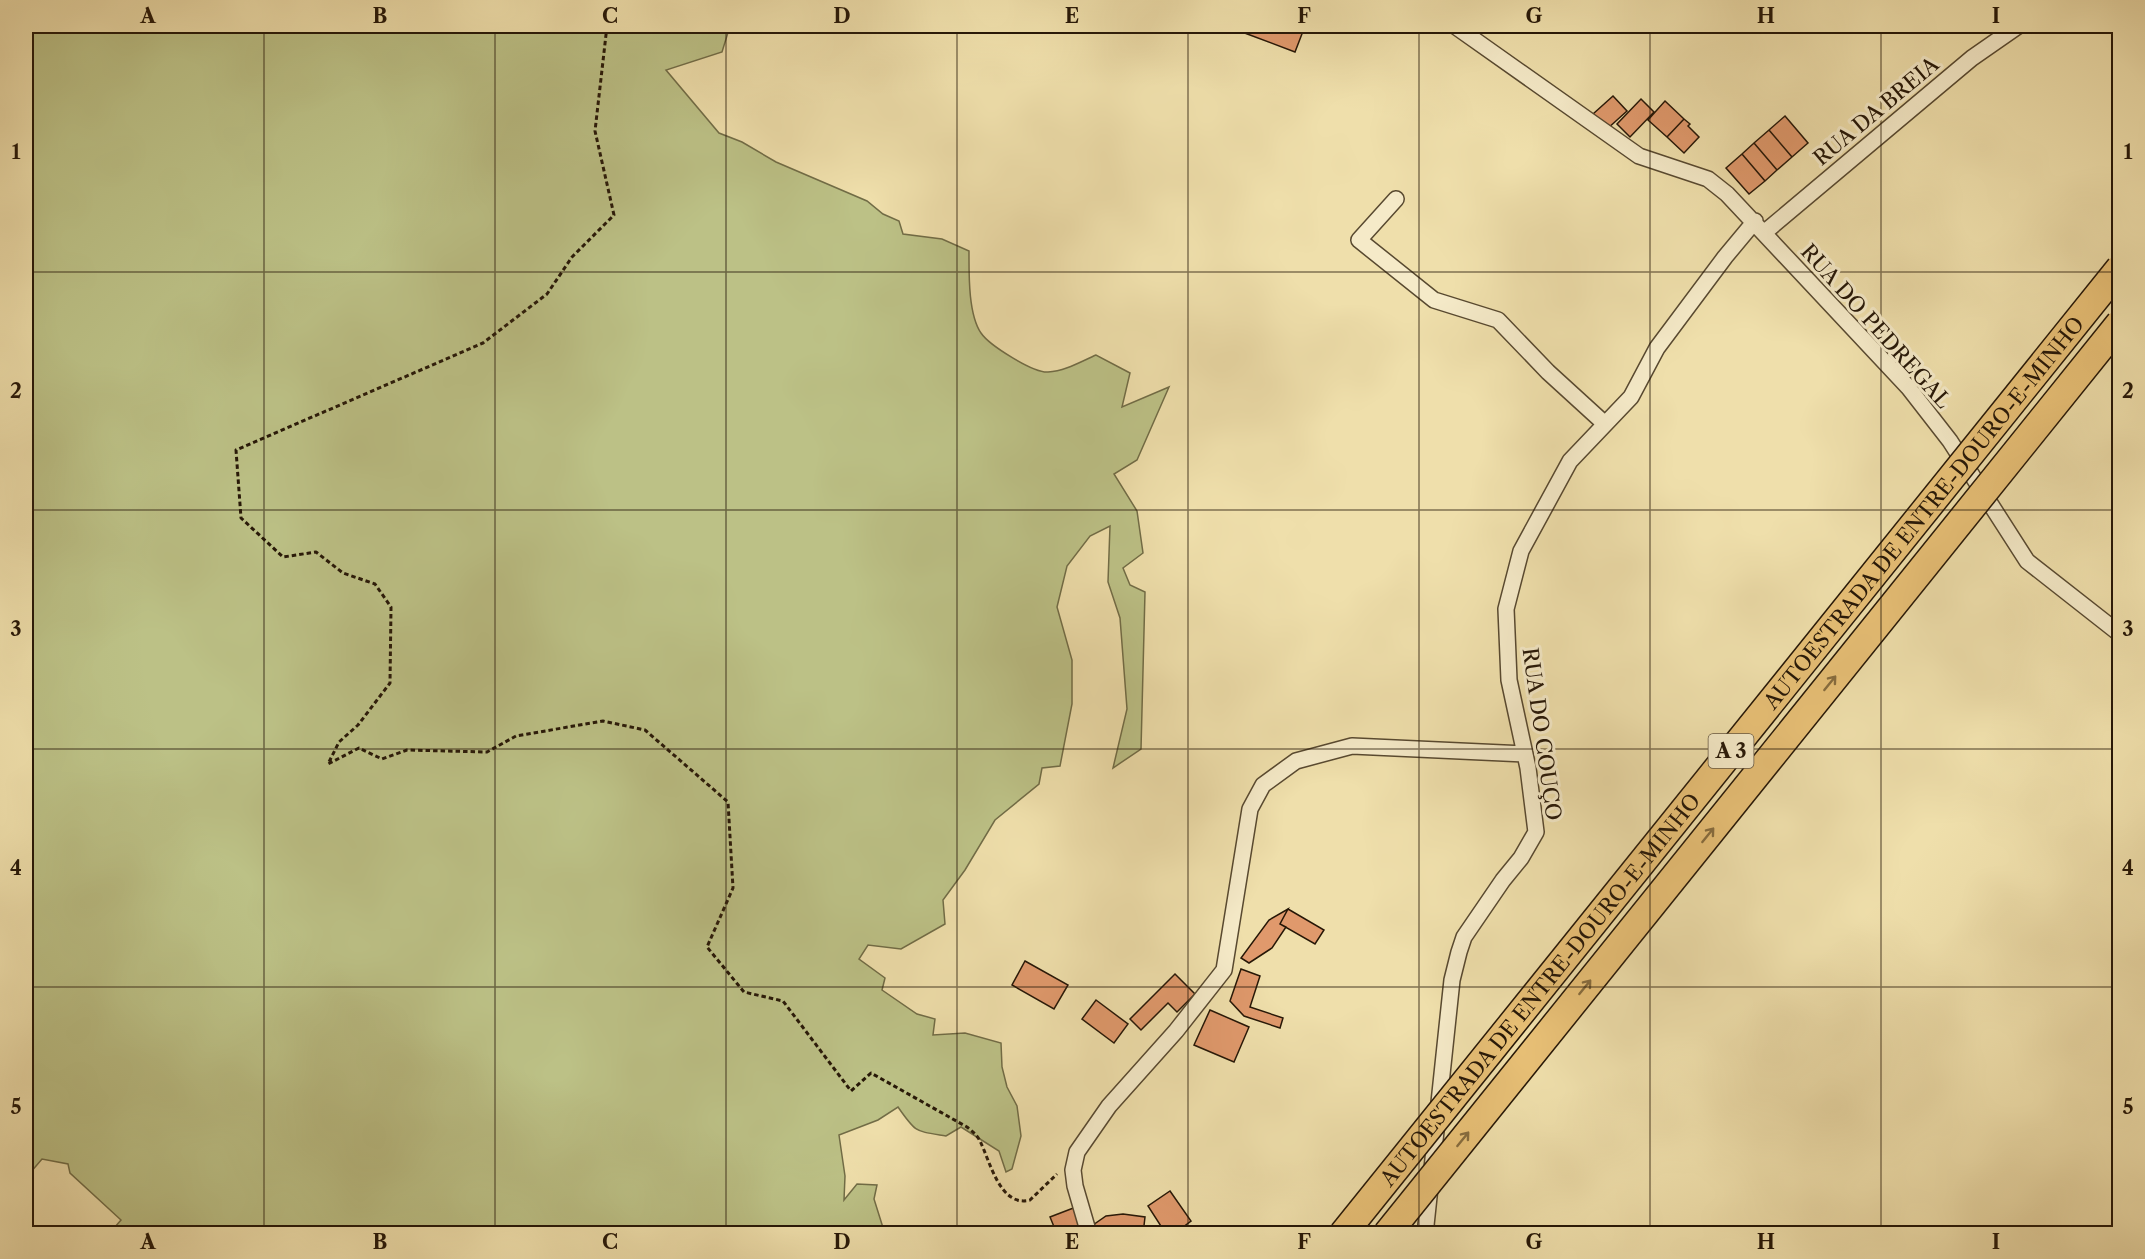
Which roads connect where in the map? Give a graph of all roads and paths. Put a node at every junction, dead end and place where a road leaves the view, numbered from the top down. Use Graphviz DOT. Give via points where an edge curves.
graph roads {
  1 [pos="607,26"];
  2 [pos="1455,26"];
  3 [pos="2018,26"];
  4 [pos="1396,199"];
  5 [pos="1760,227"];
  6 [pos="2120,268"];
  7 [pos="2120,323"];
  8 [pos="1605,424"];
  9 [pos="2120,634"];
  10 [pos="1525,754"];
  11 [pos="1075,1160"];
  12 [pos="1089,1233"];
  13 [pos="1343,1233"];
  14 [pos="1387,1233"];
  15 [pos="1428,1233"];
  1 -- 11 [label="path" via="595,131 614,215 572,257 547,294 483,343 236,450 241,518 283,557 316,552 344,573 375,584 391,607 390,683 358,725 339,742 328,764 359,748 382,759 407,750 487,752 516,736 603,721 645,730 728,802 733,888 707,947 744,992 783,1000 851,1091 871,1073 967,1127 979,1138 998,1179 1014,1200 1030,1200"];
  2 -- 5 [label="street, RUA DO PEDREGAL" via="1638,156 1708,179"];
  3 -- 5 [label="street, RUA DA BREIA" via="1972,58"];
  4 -- 8 [label="street" via="1359,240 1434,300 1498,320"];
  5 -- 8 [label="street, RUA DO COUÇO" via="1725,257 1657,348 1631,397"];
  5 -- 9 [label="street, RUA DO PEDREGAL" via="1908,387 1950,441 2027,561"];
  6 -- 13 [label="highway, AUTOESTRADA DE ENTRE-DOURO-E-MINHO / A 3, bridge"];
  14 -- 7 [label="highway, AUTOESTRADA DE ENTRE-DOURO-E-MINHO / A 3, one-way, bridge"];
  8 -- 10 [label="street, RUA DO COUÇO" via="1570,461 1521,551 1506,609 1509,680"];
  10 -- 11 [label="street" via="1352,746 1296,761 1263,785 1250,809 1224,970 1109,1106"];
  10 -- 15 [label="street, RUA DO COUÇO" via="1536,832 1464,936 1459,952 1448,1012"];
  11 -- 12 [label="street" via="1076,1186"];
}
